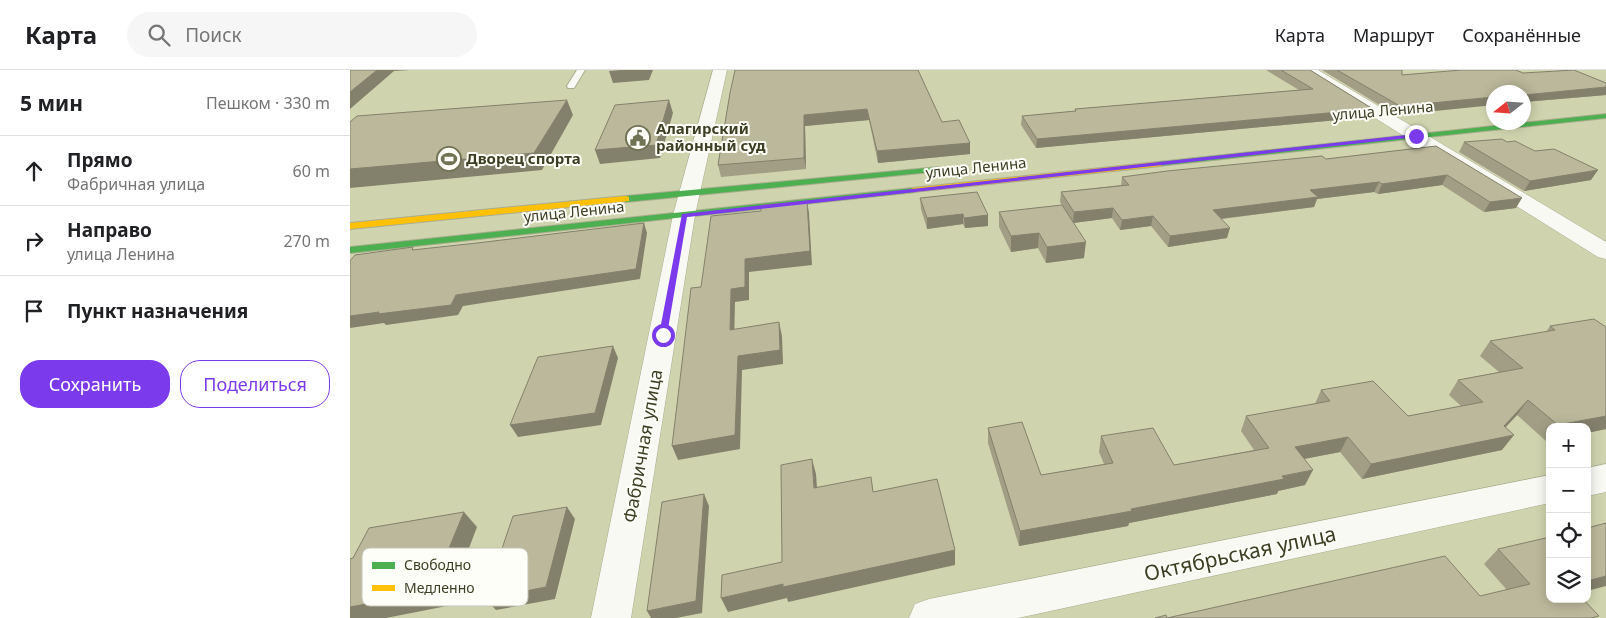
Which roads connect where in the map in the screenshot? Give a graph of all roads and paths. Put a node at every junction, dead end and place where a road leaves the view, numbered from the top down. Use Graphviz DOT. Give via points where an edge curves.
graph roads {
  1 [pos="581,70"];
  2 [pos="720,70"];
  3 [pos="1308,70"];
  4 [pos="571,86"];
  5 [pos="1606,109"];
  6 [pos="1531,114"];
  7 [pos="1606,116"];
  8 [pos="1486,117"];
  9 [pos="1474,118"];
  10 [pos="1396,124"];
  11 [pos="1377,126"];
  12 [pos="1416,129"];
  13 [pos="954,167"];
  14 [pos="687,204"];
  15 [pos="350,226"];
  16 [pos="350,250"];
  17 [pos="1606,252"];
  18 [pos="1606,478"];
  19 [pos="1591,481"];
  20 [pos="1546,490"];
  21 [pos="611,618"];
  22 [pos="930,618"];
  1 -- 4 [label="lane"];
  2 -- 14 [label="street, Фабричная улица"];
  3 -- 10 [label="street"];
  5 -- 6 [label="street"];
  7 -- 12 [label="street, улица Ленина"];
  8 -- 9 [label="street"];
  10 -- 11 [label="street, улица Ленина"];
  10 -- 12 [label="street"];
  12 -- 14 [label="street, улица Ленина"];
  12 -- 17 [label="street"];
  13 -- 14 [label="street, улица Ленина"];
  14 -- 15 [label="street, улица Ленина"];
  14 -- 16 [label="street, улица Ленина"];
  14 -- 21 [label="street, Фабричная улица"];
  18 -- 19 [label="street"];
  20 -- 22 [label="street, Октябрьская улица"];
}
